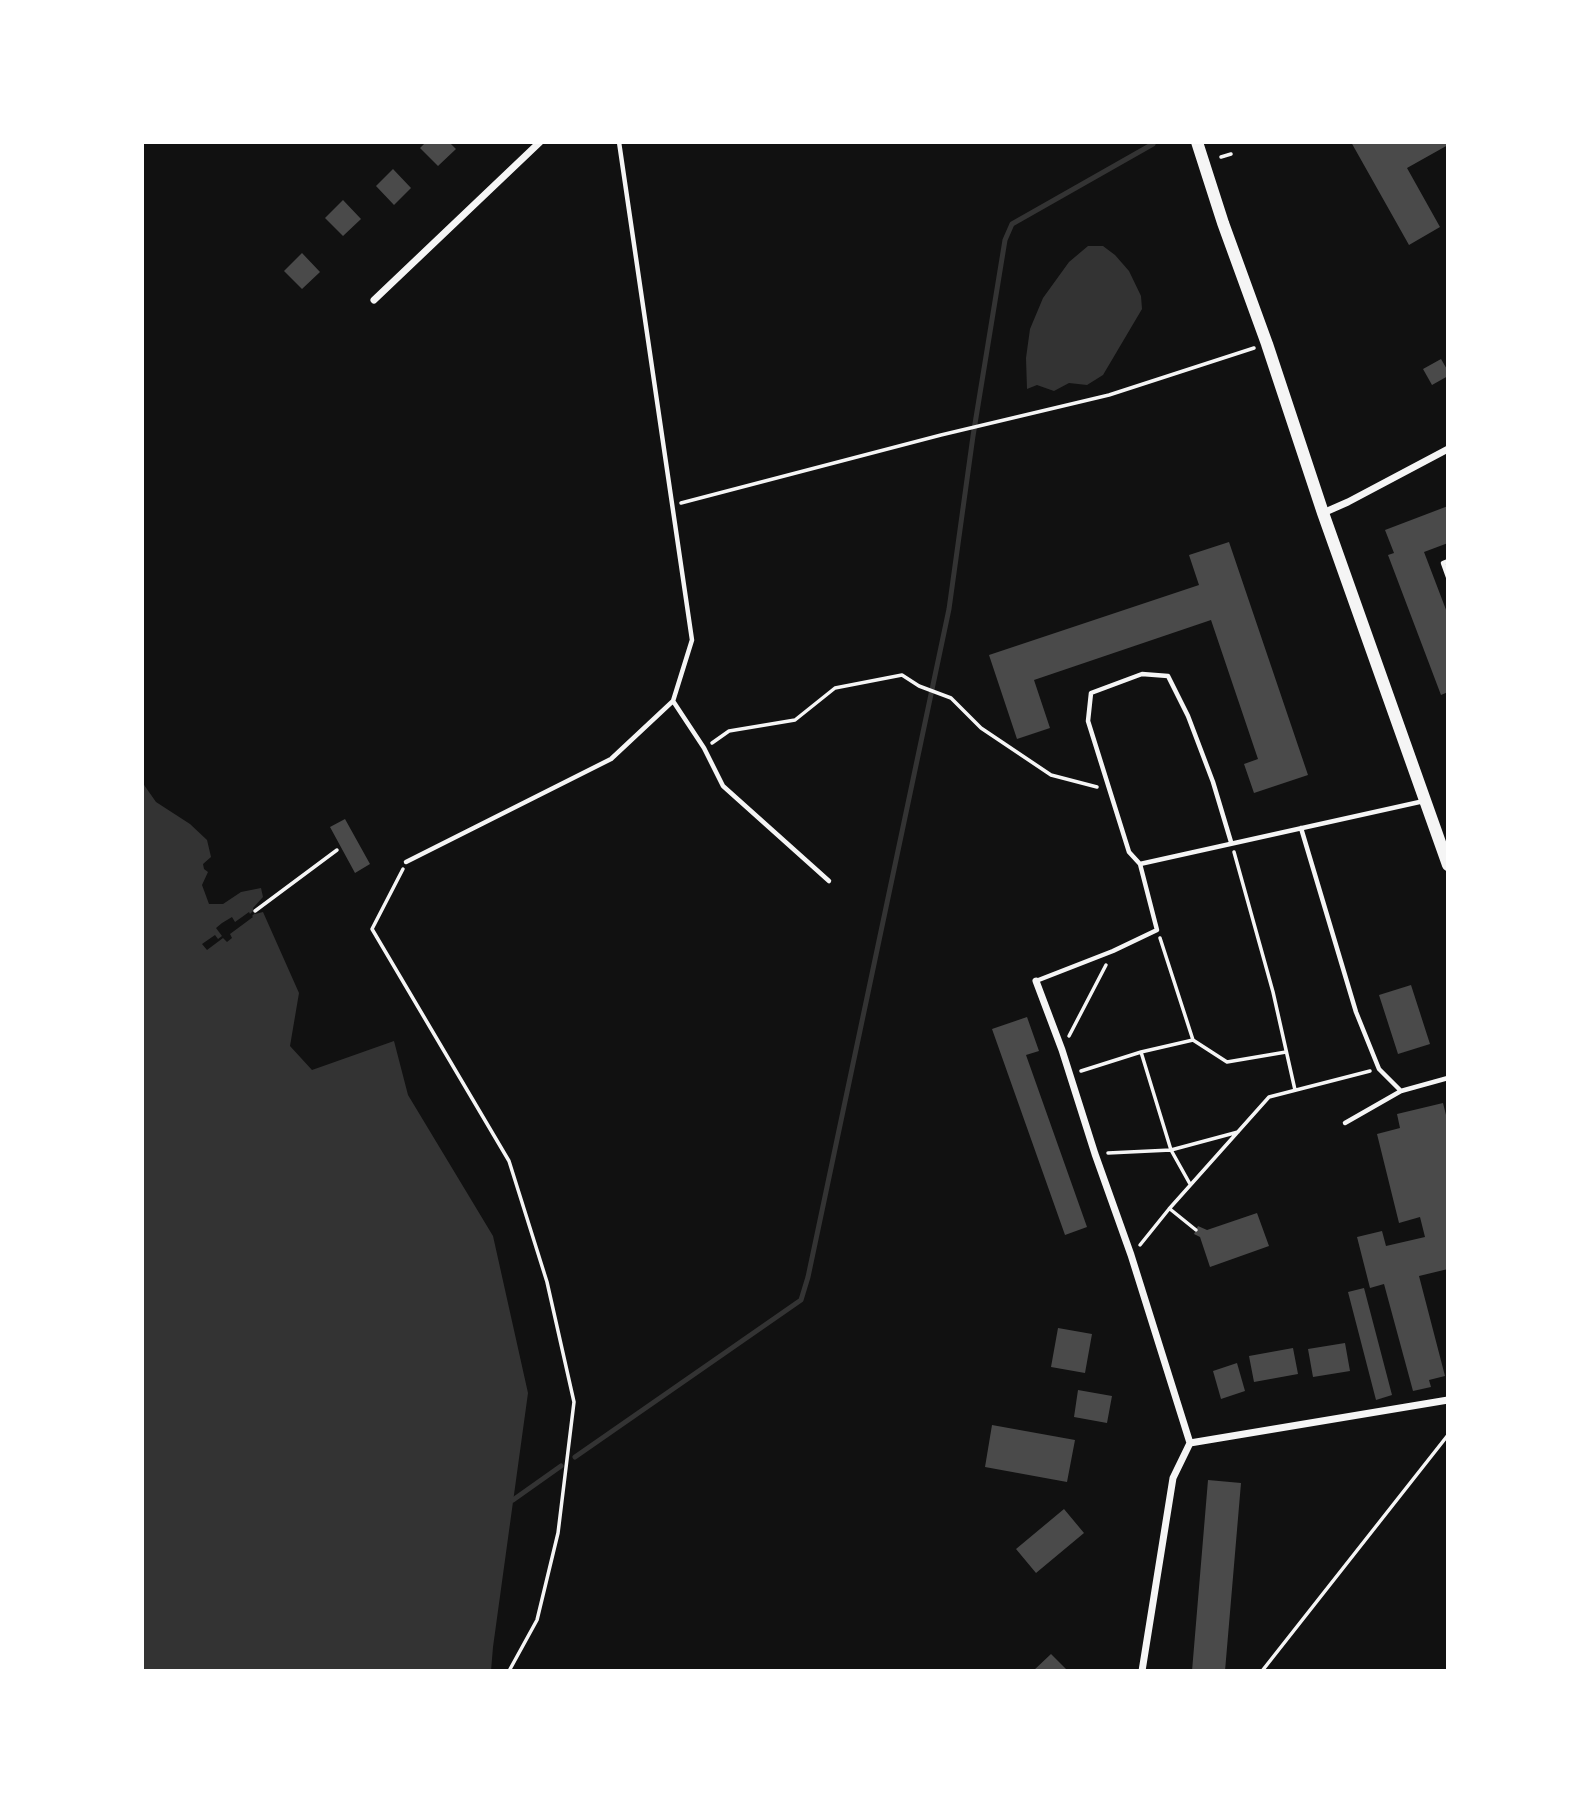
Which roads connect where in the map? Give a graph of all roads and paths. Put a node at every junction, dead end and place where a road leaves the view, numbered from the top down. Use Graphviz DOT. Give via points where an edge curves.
graph roads {
  1 [pos="540,142"];
  2 [pos="619,142"];
  3 [pos="1197,142"];
  4 [pos="1231,153"];
  5 [pos="1221,157"];
  6 [pos="374,300"];
  7 [pos="1267,344"];
  8 [pos="1448,449"];
  9 [pos="672,505"];
  10 [pos="1323,513"];
  11 [pos="1448,561"];
  12 [pos="1448,577"];
  13 [pos="673,701"];
  14 [pos="704,748"];
  15 [pos="1110,790"];
  16 [pos="1425,800"];
  17 [pos="1301,828"];
  18 [pos="1231,842"];
  19 [pos="337,850"];
  20 [pos="406,862"];
  21 [pos="1140,864"];
  22 [pos="1448,865"];
  23 [pos="829,881"];
  24 [pos="255,911"];
  25 [pos="1157,930"];
  26 [pos="1113,951"];
  27 [pos="1036,981"];
  28 [pos="1193,1040"];
  29 [pos="1062,1050"];
  30 [pos="1141,1052"];
  31 [pos="1286,1052"];
  32 [pos="1378,1069"];
  33 [pos="1069,1075"];
  34 [pos="1448,1077"];
  35 [pos="1295,1090"];
  36 [pos="1401,1091"];
  37 [pos="1345,1123"];
  38 [pos="1240,1131"];
  39 [pos="1171,1150"];
  40 [pos="1096,1154"];
  41 [pos="1191,1185"];
  42 [pos="1169,1209"];
  43 [pos="1196,1230"];
  44 [pos="1131,1255"];
  45 [pos="1448,1400"];
  46 [pos="1448,1435"];
  47 [pos="1190,1443"];
  48 [pos="509,1671"];
  49 [pos="1142,1671"];
  50 [pos="1262,1671"];
  1 -- 6 [label="street"];
  2 -- 9 [label="lane"];
  3 -- 7 [label="main road"];
  4 -- 5 [label="path"];
  7 -- 9 [label="path" via="1109,395"];
  7 -- 10 [label="main road"];
  8 -- 10 [label="street"];
  9 -- 13 [label="lane" via="692,640"];
  10 -- 16 [label="main road"];
  11 -- 12 [label="lane" via="1443,564"];
  13 -- 14 [label="lane"];
  13 -- 20 [label="lane" via="611,759"];
  14 -- 15 [label="path" via="729,731 795,720 835,688 902,675 951,698 981,728 1051,775"];
  14 -- 23 [label="lane" via="723,786"];
  15 -- 18 [label="lane" via="1088,721 1091,693 1142,674 1168,676 1188,716"];
  15 -- 21 [label="lane" via="1129,852"];
  16 -- 17 [label="lane"];
  16 -- 22 [label="main road"];
  17 -- 18 [label="lane"];
  17 -- 32 [label="lane" via="1356,1012"];
  18 -- 21 [label="lane"];
  18 -- 31 [label="path"];
  19 -- 24 [label="path"];
  20 -- 48 [label="path" via="372,929 509,1161 547,1282 574,1402 558,1533 537,1620"];
  21 -- 25 [label="lane"];
  25 -- 26 [label="lane"];
  25 -- 28 [label="path"];
  26 -- 27 [label="lane"];
  26 -- 29 [label="path"];
  27 -- 29 [label="street"];
  28 -- 30 [label="path"];
  28 -- 31 [label="path" via="1227,1062"];
  29 -- 33 [label="street"];
  30 -- 33 [label="path"];
  30 -- 39 [label="path"];
  31 -- 35 [label="path"];
  32 -- 35 [label="path"];
  32 -- 36 [label="lane"];
  33 -- 40 [label="street"];
  34 -- 36 [label="lane"];
  35 -- 38 [label="path" via="1269,1097"];
  36 -- 37 [label="lane"];
  38 -- 39 [label="path"];
  38 -- 41 [label="path"];
  39 -- 40 [label="path"];
  39 -- 41 [label="path"];
  40 -- 44 [label="street"];
  41 -- 42 [label="path"];
  42 -- 43 [label="path"];
  42 -- 44 [label="path"];
  44 -- 47 [label="street"];
  45 -- 47 [label="street"];
  46 -- 50 [label="path"];
  47 -- 49 [label="street" via="1173,1478"];
}
